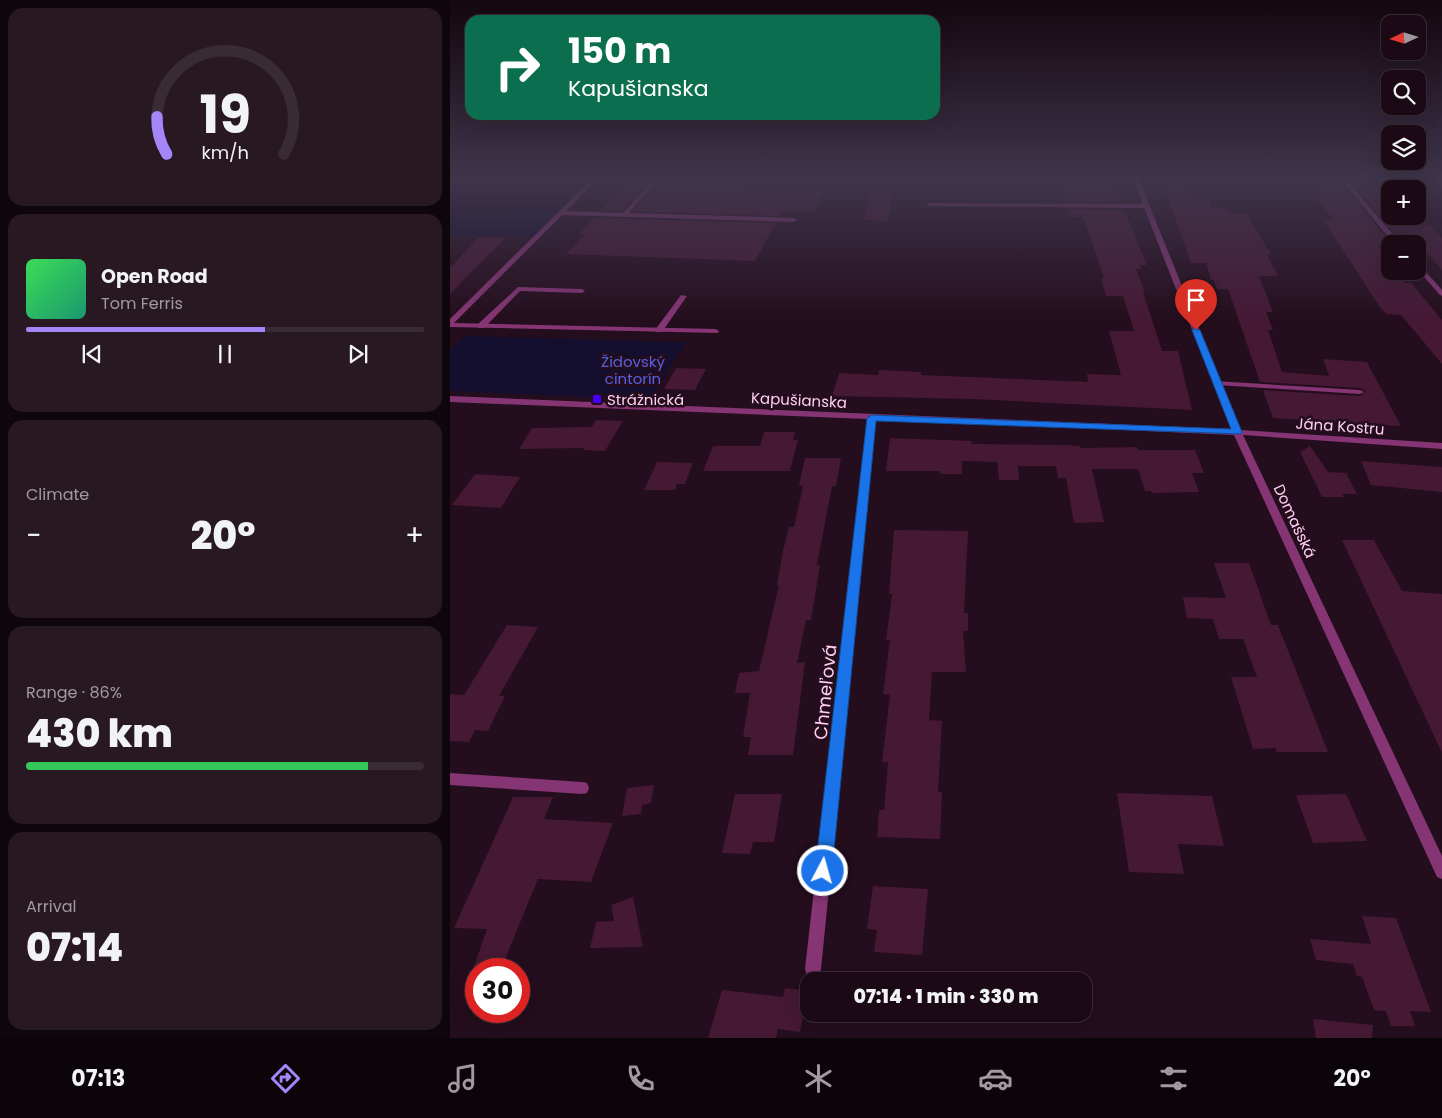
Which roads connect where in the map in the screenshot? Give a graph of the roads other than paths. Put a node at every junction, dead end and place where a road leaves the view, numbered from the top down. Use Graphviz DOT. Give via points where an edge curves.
graph roads {
  1 [pos="549,225"];
  2 [pos="1155,225"];
  3 [pos="1382,225"];
  4 [pos="1390,235"];
  5 [pos="1426,275"];
  6 [pos="582,291"];
  7 [pos="1442,294"];
  8 [pos="683,296"];
  9 [pos="450,324"];
  10 [pos="481,326"];
  11 [pos="659,330"];
  12 [pos="714,331"];
  13 [pos="1217,383"];
  14 [pos="1360,392"];
  15 [pos="450,399"];
  16 [pos="872,418"];
  17 [pos="1237,432"];
  18 [pos="1442,446"];
  19 [pos="450,779"];
  20 [pos="582,788"];
  21 [pos="1442,872"];
  22 [pos="813,969"];
  1 -- 9 [label="street"];
  2 -- 13 [label="street, Domašská"];
  3 -- 4 [label="street"];
  5 -- 7 [label="street"];
  6 -- 10 [label="street" via="518,289"];
  8 -- 11 [label="street"];
  9 -- 10 [label="street"];
  10 -- 11 [label="street"];
  11 -- 12 [label="street"];
  13 -- 14 [label="street"];
  13 -- 17 [label="street, Domašská"];
  15 -- 16 [label="street, Kapušianska"];
  16 -- 17 [label="street, Kapušianska"];
  16 -- 22 [label="street, Chmeľová"];
  17 -- 18 [label="street, Jána Kostru"];
  17 -- 21 [label="street, Domašská"];
  19 -- 20 [label="street"];
}
